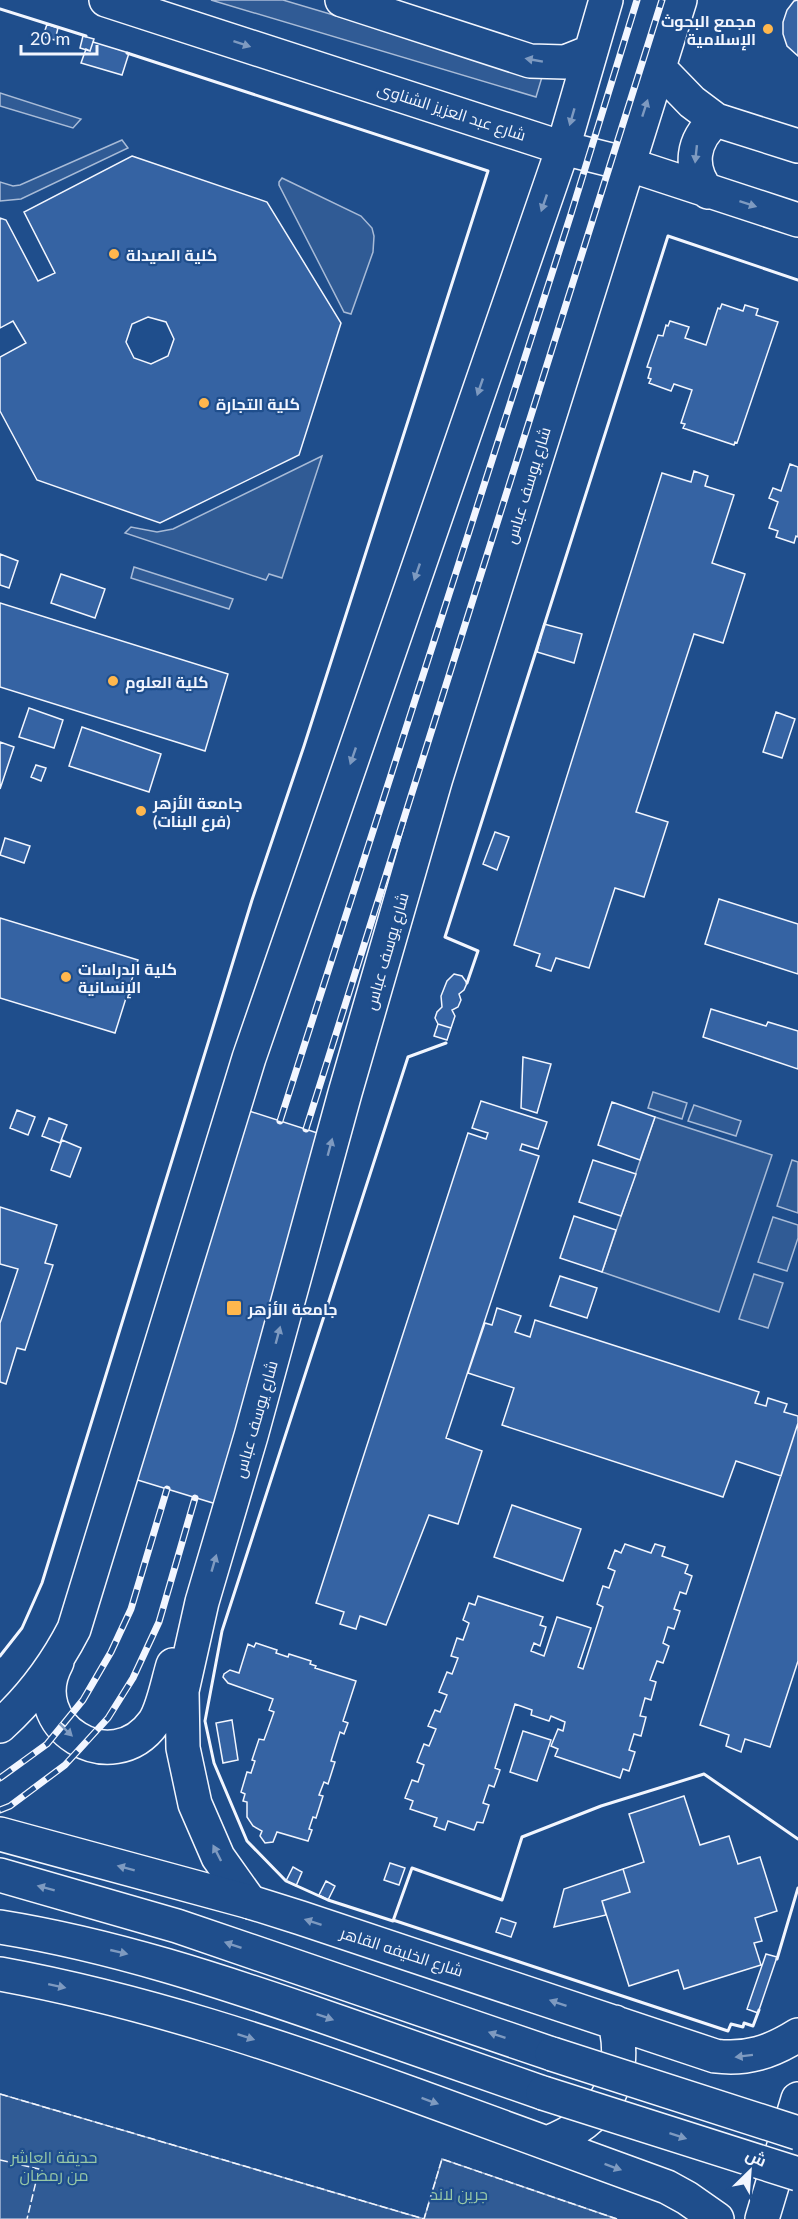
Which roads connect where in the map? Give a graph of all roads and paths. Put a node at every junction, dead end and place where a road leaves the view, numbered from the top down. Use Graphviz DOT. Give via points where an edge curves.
graph roads {
  1 [pos="106,0"];
  2 [pos="342,0"];
  3 [pos="606,0"];
  4 [pos="680,0"];
  5 [pos="590,52"];
  6 [pos="658,67"];
  7 [pos="716,120"];
  8 [pos="798,146"];
  9 [pos="563,148"];
  10 [pos="627,164"];
  11 [pos="708,192"];
  12 [pos="798,220"];
  13 [pos="202,1602"];
  14 [pos="59,1658"];
  15 [pos="0,1726"];
  16 [pos="0,1834"];
  17 [pos="0,1875"];
  18 [pos="250,1902"];
  19 [pos="0,1927"];
  20 [pos="0,1974"];
  21 [pos="615,2022"];
  22 [pos="798,2035"];
  23 [pos="798,2099"];
  24 [pos="798,2133"];
  25 [pos="547,2143"];
  26 [pos="798,2174"];
  27 [pos="717,2219"];
  28 [pos="762,2219"];
  1 -- 9 [label="main road, شارع عبد العزيز الشناوى, one-way"];
  5 -- 2 [label="main road, one-way" via="565,62 530,61"];
  3 -- 5 [label="main road"];
  4 -- 6 [label="main road, شارع يوسف عباس"];
  5 -- 9 [label="main road, one-way"];
  6 -- 7 [label="main road"];
  10 -- 6 [label="main road, شارع يوسف عباس, one-way"];
  7 -- 8 [label="main road"];
  7 -- 11 [label="main road, one-way" via="700,137 694,160"];
  9 -- 10 [label="main road, شارع عبد العزيز الشناوى"];
  9 -- 14 [label="main road, one-way" via="249,1058 85,1597"];
  10 -- 11 [label="main road, شارع عبد العزيز الشناوى"];
  13 -- 10 [label="main road, شارع يوسف عباس, one-way" via="436,778"];
  11 -- 12 [label="main road, شارع عبد العزيز الشناوى, one-way"];
  14 -- 13 [label="main road, one-way" via="51,1676 49,1697 58,1722 73,1737 91,1746 129,1743 149,1730 156,1719 182,1634"];
  18 -- 13 [label="main road, شارع يوسف عباس, one-way" via="218,1857 195,1804 183,1748 182,1691"];
  14 -- 15 [label="main road" via="39,1686"];
  18 -- 16 [label="main road, شارع الخليفه القاهر, one-way"];
  24 -- 17 [label="main road, one-way, bridge" via="177,1926"];
  21 -- 18 [label="main road, شارع الخليفه القاهر, one-way"];
  19 -- 26 [label="main road, one-way, bridge" via="133,1956 240,1988 543,2093"];
  20 -- 25 [label="main road, one-way" via="238,2034"];
  22 -- 21 [label="main road, شارع الخليفه القاهر, one-way" via="762,2054 730,2058"];
  21 -- 25 [label="main road" via="620,2060 608,2097 583,2125"];
  23 -- 28 [label="main road"];
  25 -- 27 [label="main road, one-way" via="667,2187"];
}
